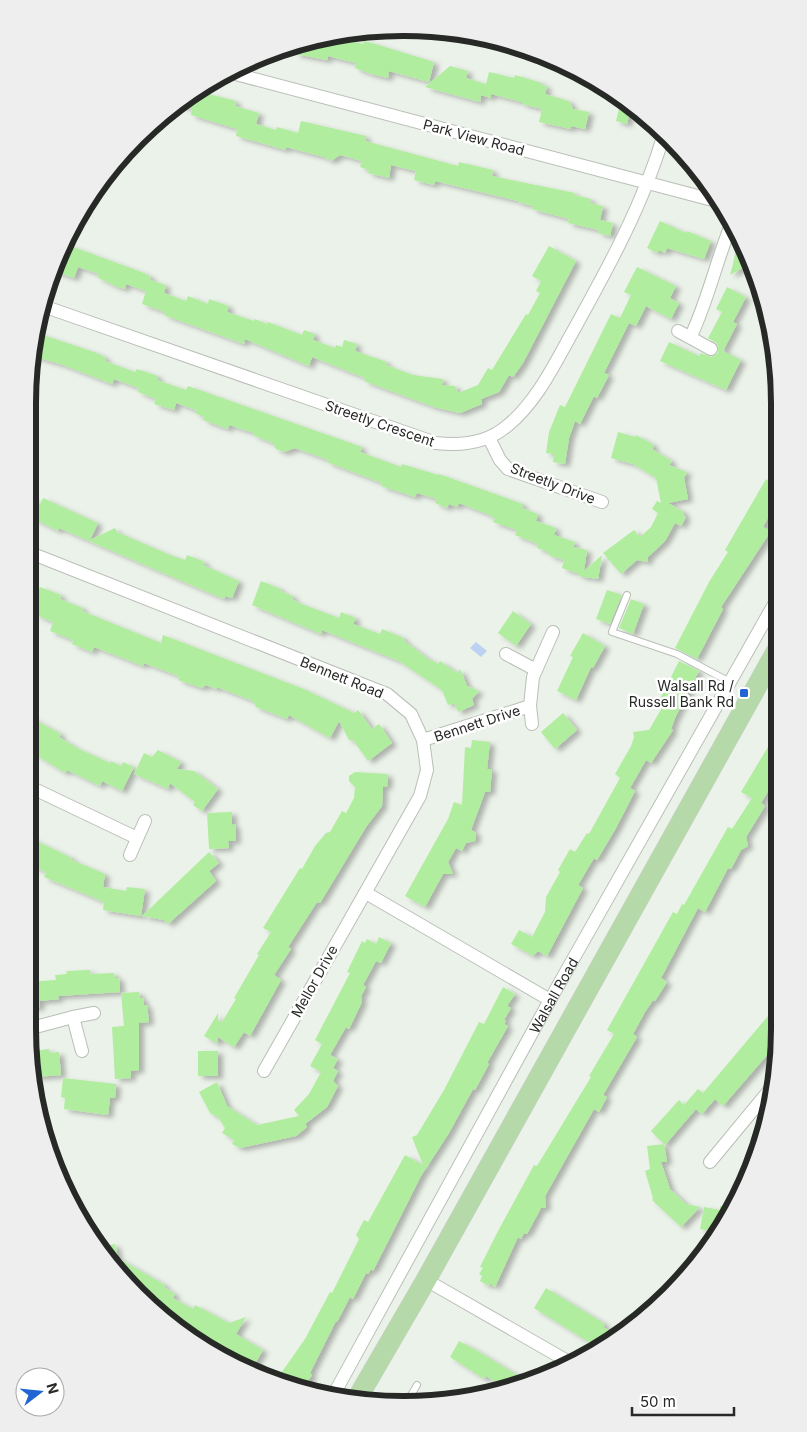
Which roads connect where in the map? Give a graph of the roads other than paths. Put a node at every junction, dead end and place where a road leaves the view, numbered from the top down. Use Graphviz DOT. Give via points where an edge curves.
graph roads {
  1 [pos="239,75"];
  2 [pos="661,142"];
  3 [pos="648,183"];
  4 [pos="709,199"];
  5 [pos="728,232"];
  6 [pos="49,308"];
  7 [pos="678,331"];
  8 [pos="691,336"];
  9 [pos="711,349"];
  10 [pos="489,438"];
  11 [pos="602,502"];
  12 [pos="36,555"];
  13 [pos="627,595"];
  14 [pos="771,609"];
  15 [pos="553,632"];
  16 [pos="506,654"];
  17 [pos="771,661"];
  18 [pos="536,670"];
  19 [pos="730,682"];
  20 [pos="530,706"];
  21 [pos="532,724"];
  22 [pos="423,740"];
  23 [pos="36,790"];
  24 [pos="145,821"];
  25 [pos="137,838"];
  26 [pos="130,855"];
  27 [pos="366,893"];
  28 [pos="550,1000"];
  29 [pos="94,1013"];
  30 [pos="72,1017"];
  31 [pos="36,1027"];
  32 [pos="82,1051"];
  33 [pos="264,1071"];
  34 [pos="765,1096"];
  35 [pos="710,1162"];
  36 [pos="426,1280"];
  37 [pos="564,1359"];
  38 [pos="417,1385"];
  39 [pos="336,1390"];
  40 [pos="360,1393"];
  41 [pos="411,1396"];
  1 -- 3 [label="street, Park View Road"];
  2 -- 3 [label="street, Streetly Crescent"];
  3 -- 4 [label="street, Park View Road"];
  3 -- 10 [label="street, Streetly Crescent" via="620,247 555,362 519,415"];
  5 -- 8 [label="street" via="703,310"];
  6 -- 10 [label="street, Streetly Crescent" via="436,443 470,444"];
  7 -- 8 [label="street"];
  8 -- 9 [label="street"];
  10 -- 11 [label="street, Streetly Drive" via="508,468"];
  12 -- 22 [label="street, Bennett Road" via="387,694 411,714"];
  13 -- 19 [label="lane" via="612,632 677,654"];
  14 -- 19 [label="street, Walsall Road"];
  15 -- 18 [label="street, Bennett Drive"];
  16 -- 18 [label="street"];
  17 -- 36 [label="main road, Walsall Road"];
  18 -- 20 [label="street, Bennett Drive"];
  19 -- 28 [label="street, Walsall Road"];
  20 -- 21 [label="street, Bennett Drive"];
  20 -- 22 [label="street, Bennett Drive"];
  22 -- 27 [label="street, Bennett Road" via="427,770 420,796"];
  23 -- 25 [label="street"];
  24 -- 25 [label="street"];
  25 -- 26 [label="street"];
  27 -- 28 [label="street"];
  27 -- 33 [label="street, Mellor Drive"];
  28 -- 39 [label="street, Walsall Road"];
  29 -- 30 [label="street"];
  30 -- 31 [label="street"];
  30 -- 32 [label="street"];
  34 -- 35 [label="street"];
  36 -- 37 [label="street"];
  36 -- 40 [label="main road, Walsall Road"];
  38 -- 41 [label="lane"];
}
